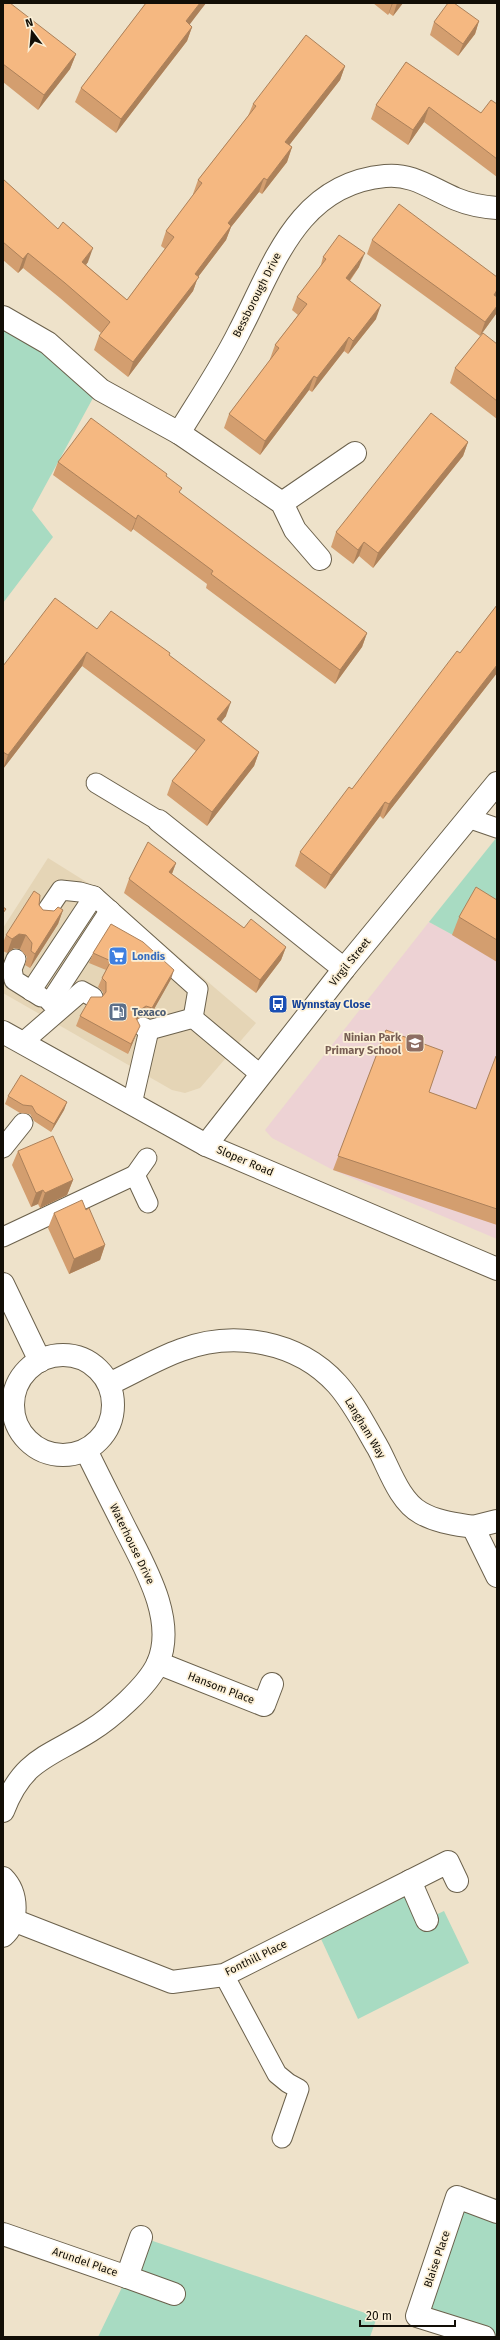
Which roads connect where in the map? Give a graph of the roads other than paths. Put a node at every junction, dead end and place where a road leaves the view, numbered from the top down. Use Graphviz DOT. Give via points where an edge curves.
graph roads {
  1 [pos="497,208"];
  2 [pos="3,317"];
  3 [pos="179,433"];
  4 [pos="355,453"];
  5 [pos="282,503"];
  6 [pos="320,559"];
  7 [pos="96,783"];
  8 [pos="497,783"];
  9 [pos="468,818"];
  10 [pos="159,821"];
  11 [pos="497,828"];
  12 [pos="94,896"];
  13 [pos="110,910"];
  14 [pos="44,915"];
  15 [pos="16,959"];
  16 [pos="344,968"];
  17 [pos="31,991"];
  18 [pos="93,997"];
  19 [pos="56,1006"];
  20 [pos="193,1018"];
  21 [pos="3,1032"];
  22 [pos="22,1043"];
  23 [pos="261,1075"];
  24 [pos="132,1104"];
  25 [pos="23,1123"];
  26 [pos="206,1145"];
  27 [pos="3,1148"];
  28 [pos="147,1158"];
  29 [pos="135,1175"];
  30 [pos="148,1203"];
  31 [pos="3,1236"];
  32 [pos="497,1269"];
  33 [pos="3,1284"];
  34 [pos="40,1361"];
  35 [pos="109,1384"];
  36 [pos="10,1427"];
  37 [pos="86,1450"];
  38 [pos="497,1521"];
  39 [pos="473,1527"];
  40 [pos="497,1576"];
  41 [pos="158,1663"];
  42 [pos="272,1684"];
  43 [pos="3,1811"];
  44 [pos="3,1878"];
  45 [pos="410,1881"];
  46 [pos="457,1881"];
  47 [pos="427,1920"];
  48 [pos="8,1928"];
  49 [pos="224,1975"];
  50 [pos="282,2138"];
  51 [pos="497,2212"];
  52 [pos="3,2234"];
  53 [pos="141,2237"];
  54 [pos="127,2277"];
  55 [pos="174,2294"];
  56 [pos="484,2337"];
  1 -- 3 [label="street, Bessborough Drive" via="456,199 427,184 406,177 385,176 358,181 328,194 305,216 276,255 238,335"];
  2 -- 3 [label="street" via="48,343 101,390"];
  3 -- 5 [label="street"];
  4 -- 5 [label="street"];
  5 -- 6 [label="street" via="295,530"];
  7 -- 10 [label="lane"];
  8 -- 9 [label="street, Virgil Street"];
  9 -- 11 [label="lane"];
  9 -- 16 [label="street, Virgil Street"];
  10 -- 16 [label="street"];
  12 -- 13 [label="lane"];
  12 -- 14 [label="lane" via="61,890"];
  12 -- 17 [label="lane"];
  13 -- 19 [label="lane"];
  13 -- 20 [label="lane" via="198,988"];
  15 -- 17 [label="lane" via="12,969 14,980"];
  16 -- 23 [label="street, Virgil Street"];
  17 -- 19 [label="lane"];
  18 -- 19 [label="lane" via="82,991"];
  19 -- 22 [label="lane"];
  20 -- 23 [label="lane"];
  20 -- 24 [label="lane" via="146,1029"];
  21 -- 22 [label="street, Sloper Road"];
  22 -- 24 [label="street, Sloper Road"];
  23 -- 26 [label="street, Virgil Street"];
  24 -- 26 [label="street, Sloper Road"];
  25 -- 27 [label="lane"];
  26 -- 32 [label="street, Sloper Road"];
  28 -- 29 [label="lane"];
  29 -- 30 [label="lane"];
  29 -- 31 [label="lane"];
  33 -- 34 [label="street"];
  34 -- 35 [label="street" via="48,1357 66,1356 83,1360 97,1369"];
  34 -- 36 [label="street" via="24,1375 15,1390"];
  35 -- 37 [label="street" via="113,1404 110,1422 102,1437"];
  35 -- 39 [label="street, Langham Way" via="181,1350 206,1343 237,1339 267,1343 295,1352 336,1383 355,1407 404,1497 420,1513 444,1523"];
  36 -- 37 [label="street" via="36,1447 52,1454 69,1455"];
  37 -- 41 [label="street, Waterhouse Drive" via="153,1585 161,1621 162,1641"];
  38 -- 39 [label="street"];
  39 -- 40 [label="street"];
  41 -- 42 [label="street, Hansom Place" via="264,1705"];
  41 -- 43 [label="street, Waterhouse Drive" via="127,1702 109,1718 36,1761 18,1780"];
  44 -- 48 [label="street" via="13,1895 15,1910"];
  45 -- 46 [label="street, Fonthill Place" via="448,1862"];
  45 -- 47 [label="street"];
  45 -- 49 [label="street, Fonthill Place"];
  48 -- 49 [label="street, Fonthill Place" via="172,1982"];
  49 -- 50 [label="lane" via="277,2074 299,2089"];
  51 -- 56 [label="street, Blaise Place" via="457,2197 417,2316"];
  52 -- 54 [label="street, Arundel Place"];
  53 -- 54 [label="street, Arundel Place"];
  54 -- 55 [label="street"];
}
